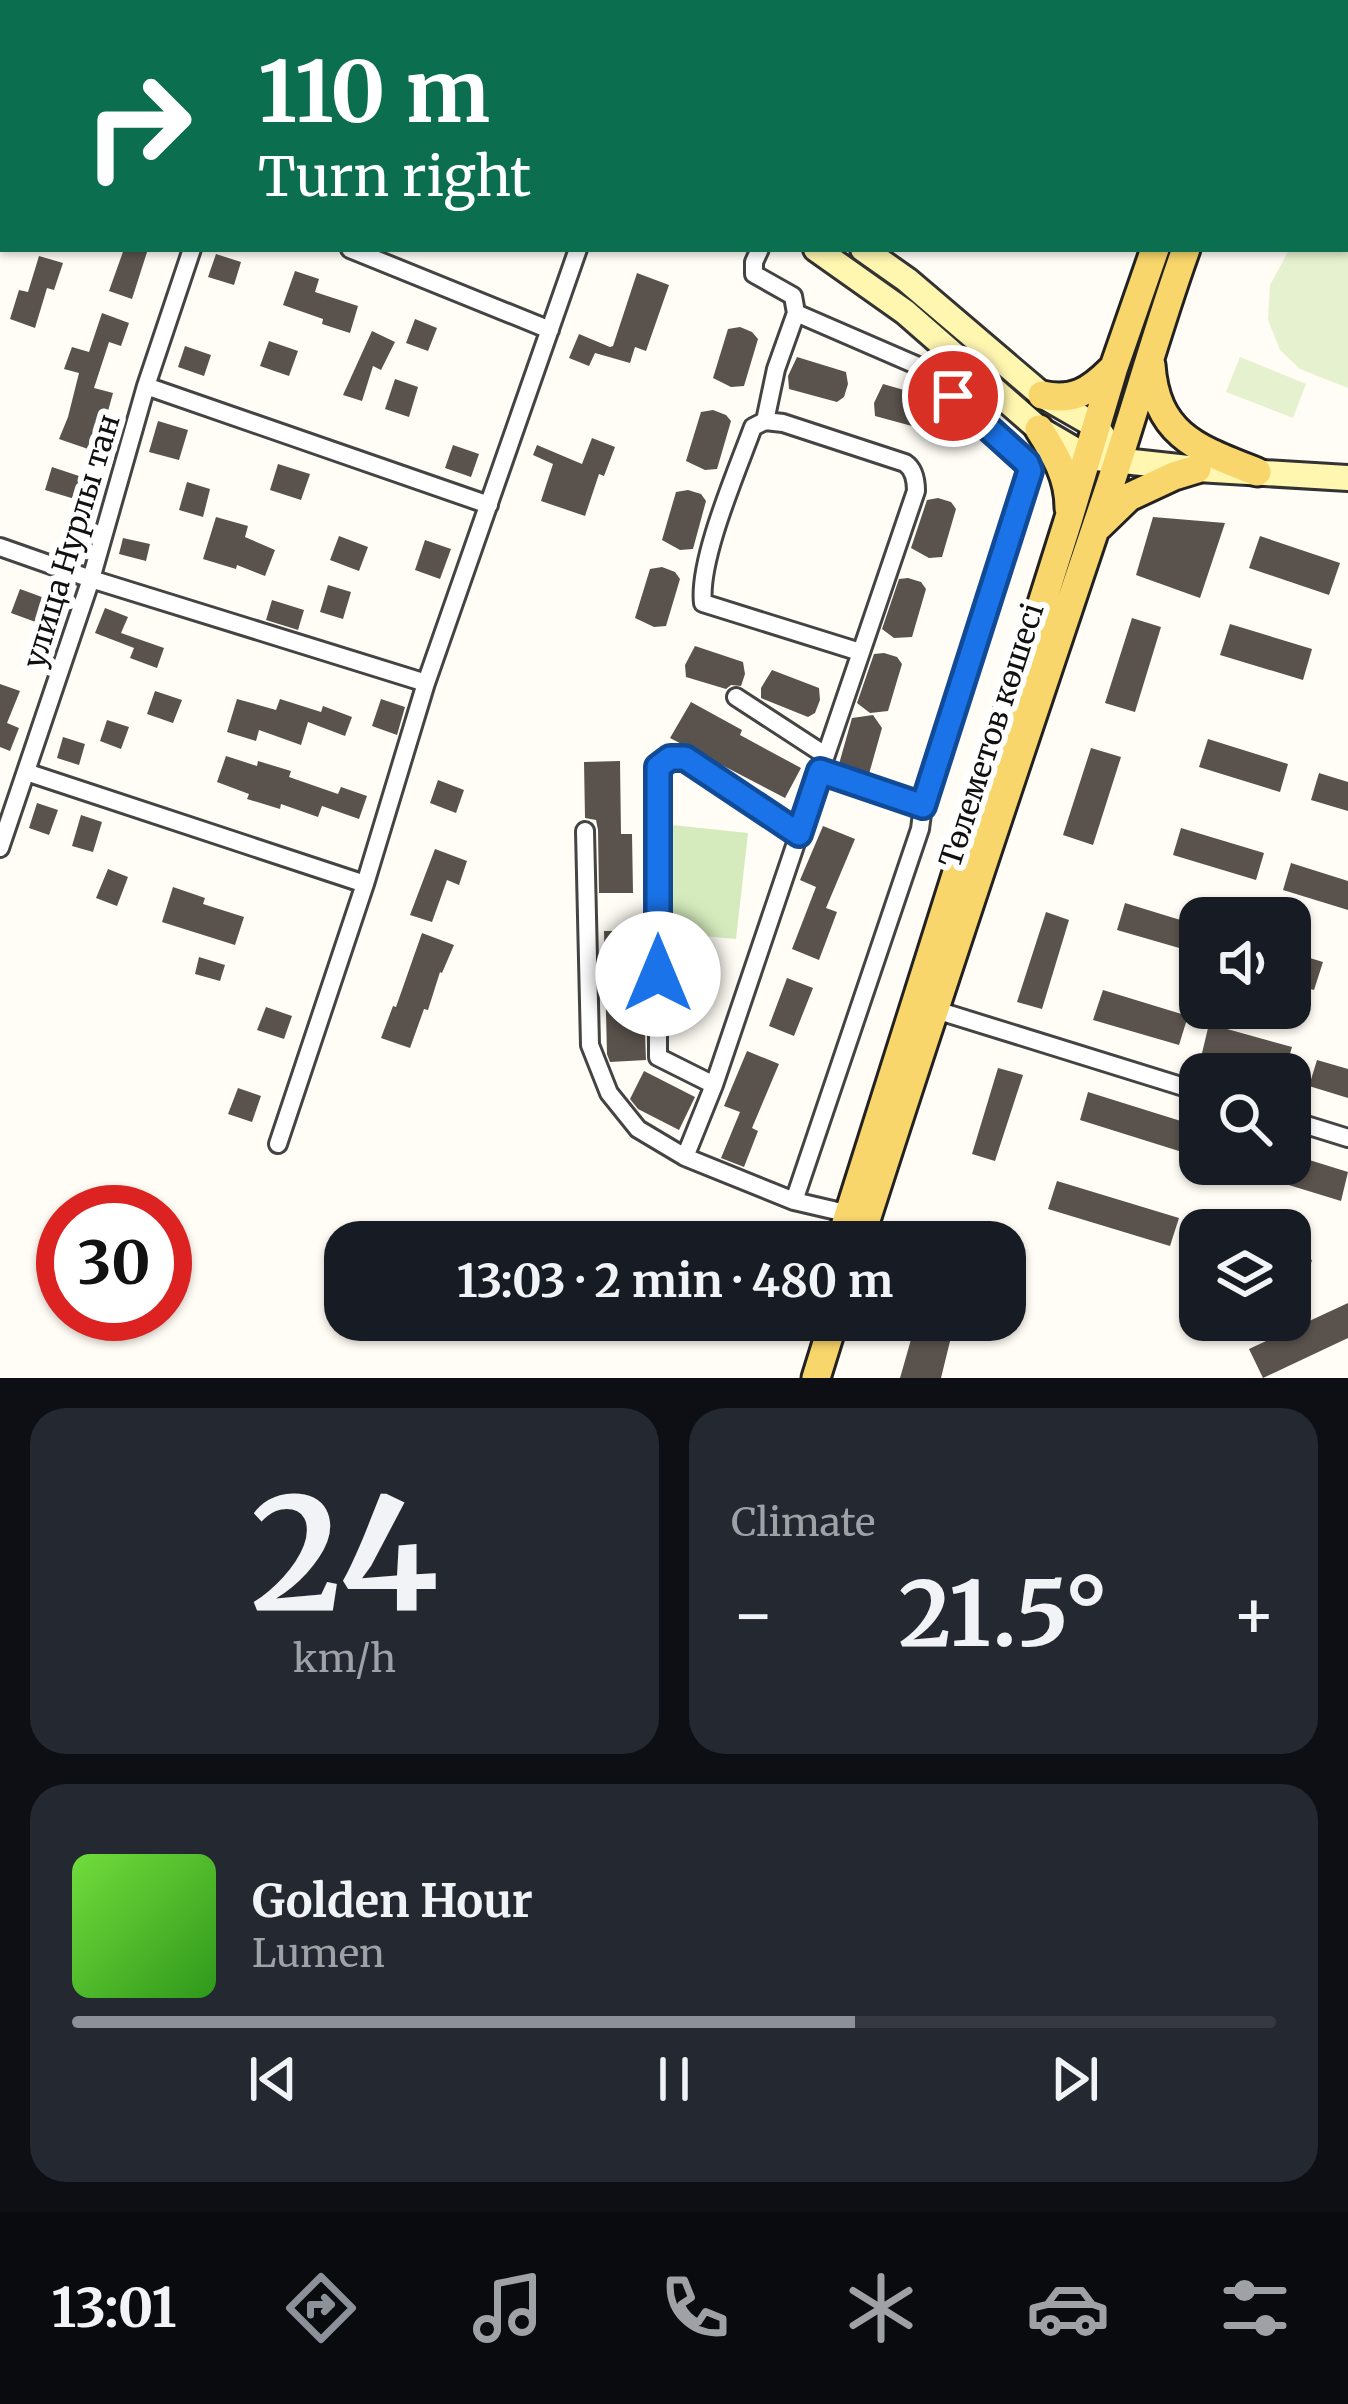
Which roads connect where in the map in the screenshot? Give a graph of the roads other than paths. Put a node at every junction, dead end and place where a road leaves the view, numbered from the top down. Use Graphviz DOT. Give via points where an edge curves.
graph roads {
  1 [pos="191,252"];
  2 [pos="357,252"];
  3 [pos="577,252"];
  4 [pos="759,252"];
  5 [pos="820,252"];
  6 [pos="867,252"];
  7 [pos="1154,252"];
  8 [pos="1185,252"];
  9 [pos="796,313"];
  10 [pos="550,330"];
  11 [pos="1150,350"];
  12 [pos="1114,367"];
  13 [pos="146,386"];
  14 [pos="1042,395"];
  15 [pos="764,421"];
  16 [pos="1096,426"];
  17 [pos="1039,429"];
  18 [pos="1087,457"];
  19 [pos="1119,460"];
  20 [pos="1198,469"];
  21 [pos="1257,472"];
  22 [pos="1348,478"];
  23 [pos="489,505"];
  24 [pos="1082,525"];
  25 [pos="0,547"];
  26 [pos="91,579"];
  27 [pos="860,652"];
  28 [pos="426,683"];
  29 [pos="736,697"];
  30 [pos="822,763"];
  31 [pos="26,772"];
  32 [pos="923,806"];
  33 [pos="585,831"];
  34 [pos="799,834"];
  35 [pos="0,848"];
  36 [pos="365,884"];
  37 [pos="936,1010"];
  38 [pos="714,1085"];
  39 [pos="1179,1085"];
  40 [pos="1311,1127"];
  41 [pos="1348,1138"];
  42 [pos="278,1144"];
  43 [pos="686,1157"];
  44 [pos="870,1177"];
  45 [pos="794,1201"];
  46 [pos="842,1221"];
  47 [pos="854,1221"];
  48 [pos="808,1341"];
  49 [pos="827,1341"];
  50 [pos="796,1378"];
  51 [pos="816,1378"];
  1 -- 13 [label="street, улица Нурлы тан"];
  2 -- 10 [label="street"];
  3 -- 10 [label="street"];
  4 -- 9 [label="street" via="754,274 793,296"];
  5 -- 17 [label="main road" via="905,312"];
  6 -- 14 [label="main road"];
  7 -- 12 [label="main road, Төлеметов көшесі"];
  8 -- 11 [label="main road, Төлеметов көшесі"];
  9 -- 15 [label="street"];
  9 -- 32 [label="street" via="923,368 1030,471"];
  10 -- 23 [label="street"];
  11 -- 19 [label="main road, Төлеметов көшесі"];
  11 -- 21 [label="main road" via="1153,387 1182,438"];
  12 -- 14 [label="main road" via="1090,391"];
  12 -- 16 [label="main road, Төлеметов көшесі"];
  13 -- 23 [label="street"];
  13 -- 26 [label="street, улица Нурлы тан"];
  14 -- 16 [label="main road"];
  15 -- 27 [label="street" via="887,456 913,473 916,491"];
  15 -- 27 [label="street" via="753,428 710,552 703,603"];
  16 -- 18 [label="main road, Төлеметов көшесі"];
  16 -- 19 [label="main road"];
  17 -- 18 [label="main road"];
  17 -- 24 [label="main road"];
  18 -- 19 [label="main road"];
  18 -- 24 [label="main road, Төлеметов көшесі"];
  19 -- 20 [label="main road"];
  19 -- 24 [label="main road, Төлеметов көшесі"];
  20 -- 21 [label="main road"];
  20 -- 24 [label="main road"];
  21 -- 22 [label="main road"];
  23 -- 28 [label="street"];
  24 -- 37 [label="main road, Төлеметов көшесі"];
  24 -- 44 [label="main road, Төлеметов көшесі"];
  25 -- 26 [label="street"];
  26 -- 28 [label="street"];
  26 -- 31 [label="street, улица Нурлы тан"];
  27 -- 30 [label="street"];
  28 -- 36 [label="street"];
  29 -- 30 [label="street"];
  30 -- 32 [label="street"];
  30 -- 34 [label="street"];
  31 -- 35 [label="street, улица Нурлы тан"];
  31 -- 36 [label="street"];
  32 -- 45 [label="street"];
  33 -- 43 [label="street" via="590,1045 609,1094 638,1129"];
  34 -- 38 [label="street"];
  34 -- 38 [label="street" via="685,758 658,767 658,1057"];
  36 -- 42 [label="street"];
  37 -- 39 [label="street"];
  37 -- 44 [label="main road, Төлеметов көшесі"];
  38 -- 43 [label="street"];
  40 -- 41 [label="street"];
  43 -- 45 [label="street"];
  44 -- 47 [label="main road, Төлеметов көшесі"];
  45 -- 46 [label="street" via="837,1211"];
  48 -- 50 [label="main road"];
  49 -- 51 [label="main road"];
}
